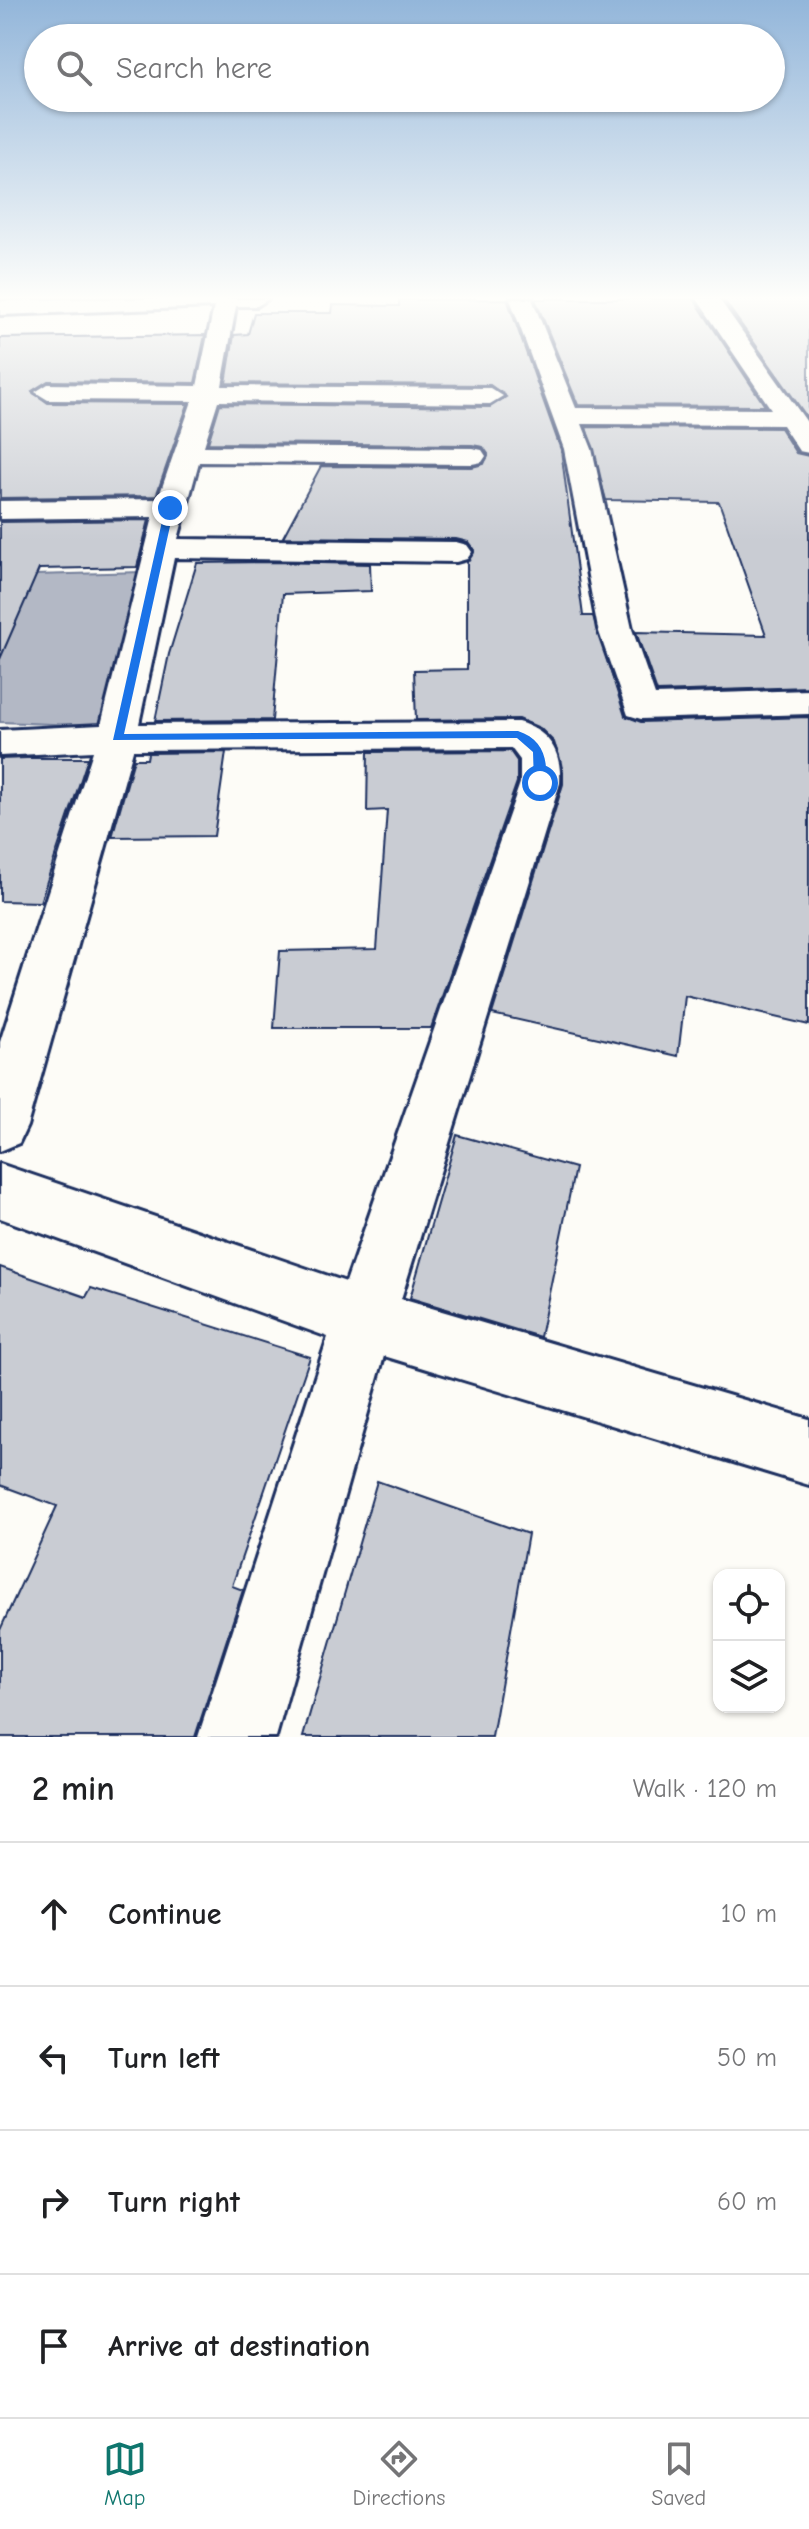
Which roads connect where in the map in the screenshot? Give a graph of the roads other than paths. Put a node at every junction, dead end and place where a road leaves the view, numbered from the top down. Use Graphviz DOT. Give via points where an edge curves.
graph roads {
  1 [pos="213,380"];
  2 [pos="554,380"];
  3 [pos="764,380"];
  4 [pos="48,392"];
  5 [pos="208,393"];
  6 [pos="490,396"];
  7 [pos="568,416"];
  8 [pos="789,417"];
  9 [pos="809,445"];
  10 [pos="189,454"];
  11 [pos="472,456"];
  12 [pos="170,508"];
  13 [pos="0,510"];
  14 [pos="162,548"];
  15 [pos="456,552"];
  16 [pos="809,702"];
  17 [pos="117,737"];
  18 [pos="0,743"];
  19 [pos="0,1126"];
  20 [pos="0,1191"];
  21 [pos="364,1319"];
  22 [pos="809,1452"];
  23 [pos="237,1737"];
  1 -- 5 [label="street"];
  2 -- 7 [label="street"];
  3 -- 8 [label="street"];
  4 -- 5 [label="street"];
  5 -- 6 [label="street"];
  5 -- 10 [label="street"];
  7 -- 8 [label="street"];
  7 -- 16 [label="street" via="615,629 641,707"];
  8 -- 9 [label="street"];
  10 -- 11 [label="street"];
  10 -- 12 [label="street"];
  12 -- 13 [label="street"];
  12 -- 14 [label="street"];
  14 -- 15 [label="street"];
  14 -- 17 [label="street"];
  17 -- 18 [label="street"];
  17 -- 19 [label="street"];
  17 -- 21 [label="street" via="518,735 539,751 540,783"];
  20 -- 21 [label="street"];
  21 -- 22 [label="street"];
  21 -- 23 [label="street"];
}
